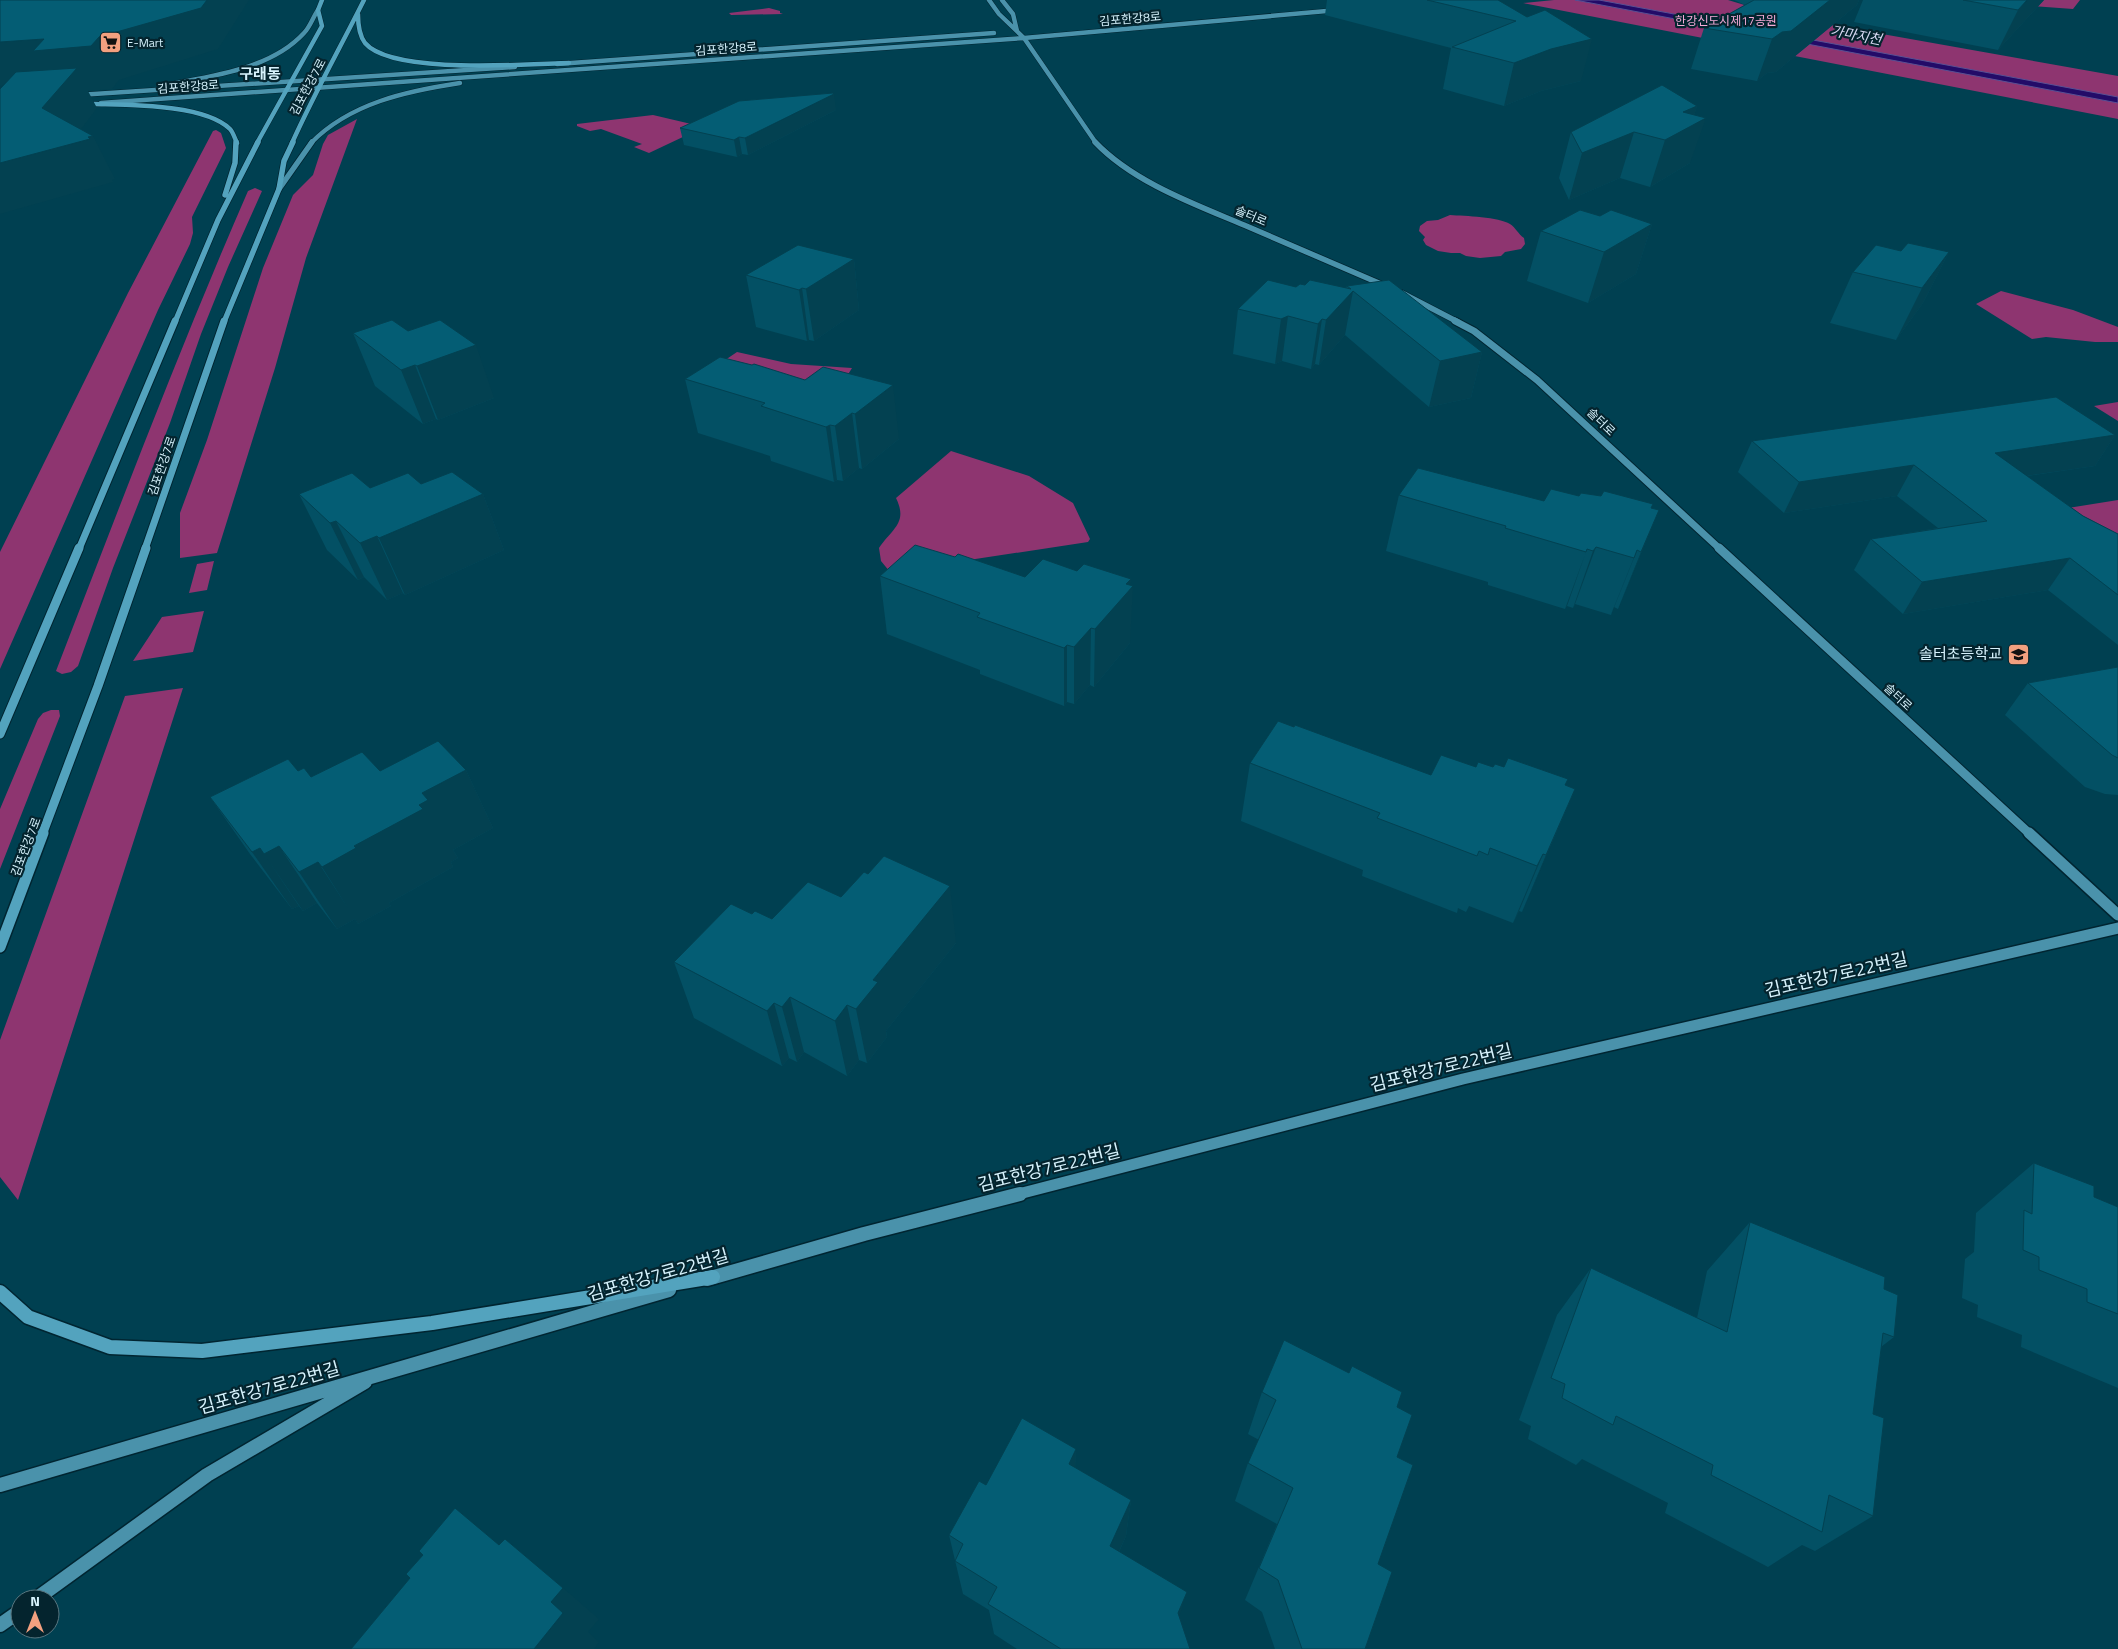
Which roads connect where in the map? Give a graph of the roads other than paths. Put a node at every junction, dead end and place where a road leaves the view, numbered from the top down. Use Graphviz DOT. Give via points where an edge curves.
graph roads {
  1 [pos="322,0"];
  2 [pos="364,0"];
  3 [pos="989,0"];
  4 [pos="1002,0"];
  5 [pos="318,10"];
  6 [pos="1347,10"];
  7 [pos="358,13"];
  8 [pos="1013,32"];
  9 [pos="1001,33"];
  10 [pos="1026,35"];
  11 [pos="569,63"];
  12 [pos="570,70"];
  13 [pos="322,79"];
  14 [pos="291,81"];
  15 [pos="318,87"];
  16 [pos="286,90"];
  17 [pos="106,93"];
  18 [pos="71,96"];
  19 [pos="84,104"];
  20 [pos="94,104"];
  21 [pos="279,189"];
  22 [pos="218,220"];
  23 [pos="0,734"];
  24 [pos="2118,915"];
  25 [pos="2118,928"];
  26 [pos="0,948"];
  27 [pos="713,1277"];
  28 [pos="0,1292"];
  29 [pos="379,1374"];
  30 [pos="0,1485"];
  31 [pos="50,1589"];
  1 -- 5 [label="main road, 김포한강7로"];
  2 -- 7 [label="main road, 김포한강7로"];
  3 -- 8 [label="street, 솔터로"];
  4 -- 8 [label="street, 솔터로" via="1013,14"];
  5 -- 14 [label="main road, 김포한강7로" via="322,26"];
  5 -- 17 [label="street" via="304,33 276,54 250,66 178,83"];
  6 -- 10 [label="street, 김포한강8로"];
  7 -- 11 [label="main road" via="359,29 366,45 390,56 432,63"];
  7 -- 13 [label="main road, 김포한강7로"];
  8 -- 10 [label="street, 솔터로"];
  9 -- 11 [label="street, 김포한강8로"];
  10 -- 12 [label="street, 김포한강8로"];
  10 -- 24 [label="street, 솔터로" via="1090,136 1123,165 1180,198 1382,284 1439,312 1474,331 1538,380"];
  11 -- 13 [label="street, 김포한강8로"];
  12 -- 15 [label="street, 김포한강8로"];
  12 -- 21 [label="street" via="419,91 356,111 314,140"];
  13 -- 14 [label="street, 김포한강8로"];
  13 -- 15 [label="main road, 김포한강7로"];
  14 -- 16 [label="main road, 김포한강7로"];
  14 -- 17 [label="street, 김포한강8로"];
  15 -- 16 [label="street, 김포한강8로"];
  15 -- 21 [label="main road, 김포한강7로" via="284,161"];
  16 -- 20 [label="street, 김포한강8로"];
  16 -- 22 [label="main road, 김포한강7로"];
  17 -- 18 [label="street, 김포한강8로"];
  19 -- 20 [label="street, 김포한강8로"];
  20 -- 22 [label="main road" via="198,113 232,129 237,142 236,154"];
  21 -- 26 [label="main road, 김포한강7로" via="222,327 98,686"];
  22 -- 23 [label="main road, 김포한강7로"];
  25 -- 27 [label="street, 김포한강7로22번길" via="1463,1079 864,1234"];
  27 -- 28 [label="main road" via="432,1323 202,1351 110,1347 28,1317"];
  27 -- 29 [label="street, 김포한강7로22번길"];
  29 -- 30 [label="street, 김포한강7로22번길"];
  29 -- 31 [label="street" via="207,1475"];
}
